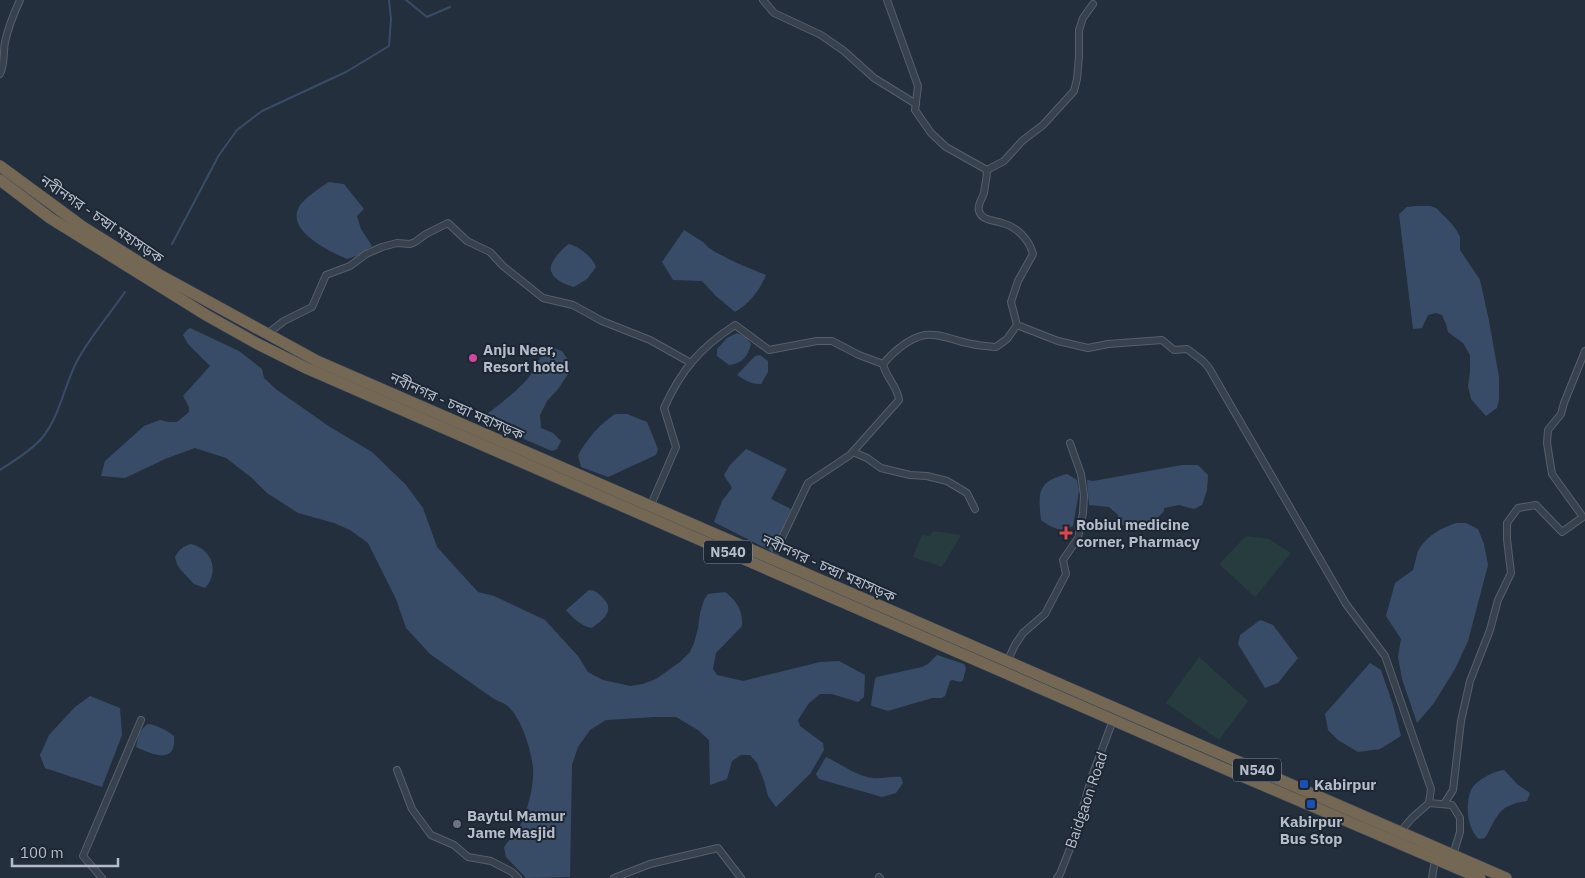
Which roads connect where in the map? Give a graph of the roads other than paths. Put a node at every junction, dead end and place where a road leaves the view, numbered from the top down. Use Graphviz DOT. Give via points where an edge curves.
graph roads {
  1 [pos="20,0"];
  2 [pos="763,0"];
  3 [pos="887,0"];
  4 [pos="1093,4"];
  5 [pos="0,74"];
  6 [pos="916,104"];
  7 [pos="0,166"];
  8 [pos="987,170"];
  9 [pos="0,180"];
  10 [pos="1017,325"];
  11 [pos="266,334"];
  12 [pos="1585,352"];
  13 [pos="691,363"];
  14 [pos="883,364"];
  15 [pos="1070,443"];
  16 [pos="853,452"];
  17 [pos="650,507"];
  18 [pos="975,509"];
  19 [pos="772,559"];
  20 [pos="1007,662"];
  21 [pos="141,720"];
  22 [pos="1113,720"];
  23 [pos="397,770"];
  24 [pos="1429,802"];
  25 [pos="1444,804"];
  26 [pos="1400,832"];
  27 [pos="1453,855"];
  28 [pos="1435,860"];
  29 [pos="102,878"];
  30 [pos="518,878"];
  31 [pos="614,878"];
  32 [pos="741,878"];
  33 [pos="1057,878"];
  34 [pos="1432,878"];
  35 [pos="1480,878"];
  36 [pos="1506,878"];
  1 -- 5 [label="street" via="9,28"];
  2 -- 6 [label="street" via="774,12 821,35 874,78"];
  3 -- 6 [label="street" via="918,86"];
  4 -- 8 [label="street" via="1079,30 1074,91 1004,161"];
  6 -- 8 [label="street" via="915,110 931,133 946,147"];
  7 -- 11 [label="highway, নবীনগর - চন্দ্রা মহাসড়ক / N540" via="83,227 158,274"];
  8 -- 10 [label="street" via="979,211 988,220 1003,223 1022,234 1031,244 1033,254 1011,302"];
  9 -- 22 [label="highway, নবীনগর - চন্দ্রা মহাসড়ক / N540" via="50,218 198,311 306,368"];
  10 -- 14 [label="street" via="996,347 926,335 892,354"];
  10 -- 24 [label="street" via="1058,341 1088,348 1162,340 1174,350 1187,349 1210,368 1346,604 1386,656 1430,789"];
  11 -- 13 [label="street" via="312,307 326,275 350,266 382,247 415,242 448,223 467,241 490,252 543,298 573,305 602,321 650,340"];
  11 -- 17 [label="highway, নবীনগর - চন্দ্রা মহাসড়ক / N540" via="317,361"];
  12 -- 25 [label="street" via="1560,414 1548,430 1547,443 1552,474 1583,517 1562,532 1536,505 1518,508 1507,522 1511,573 1498,600 1470,681 1452,790"];
  13 -- 14 [label="street" via="714,339 735,325 769,350 832,341"];
  13 -- 17 [label="street" via="664,408 676,447"];
  14 -- 16 [label="street" via="899,400"];
  15 -- 20 [label="street" via="1081,474 1084,495 1078,538 1062,560 1066,574 1045,614 1023,633"];
  16 -- 18 [label="street" via="881,468 947,481 967,493"];
  16 -- 19 [label="street" via="808,483"];
  17 -- 19 [label="highway, নবীনগর - চন্দ্রা মহাসড়ক / N540"];
  19 -- 20 [label="highway, নবীনগর - চন্দ্রা মহাসড়ক / N540"];
  20 -- 26 [label="highway, নবীনগর - চন্দ্রা মহাসড়ক / N540"];
  21 -- 29 [label="street" via="83,856"];
  22 -- 28 [label="highway, নবীনগর - চন্দ্রা মহাসড়ক / N540"];
  22 -- 33 [label="street, Baidgaon Road" via="1091,779 1076,833"];
  23 -- 30 [label="street" via="412,809 431,835 454,845 468,857 491,861"];
  24 -- 25 [label="street"];
  24 -- 26 [label="street"];
  25 -- 27 [label="street" via="1452,805 1460,818 1460,832"];
  26 -- 27 [label="highway, নবীনগর - চন্দ্রা মহাসড়ক / N540"];
  27 -- 36 [label="highway, নবীনগর - চন্দ্রা মহাসড়ক / N540"];
  28 -- 34 [label="street"];
  28 -- 35 [label="highway, নবীনগর - চন্দ্রা মহাসড়ক / N540"];
  31 -- 32 [label="street" via="650,864 718,848"];
}
